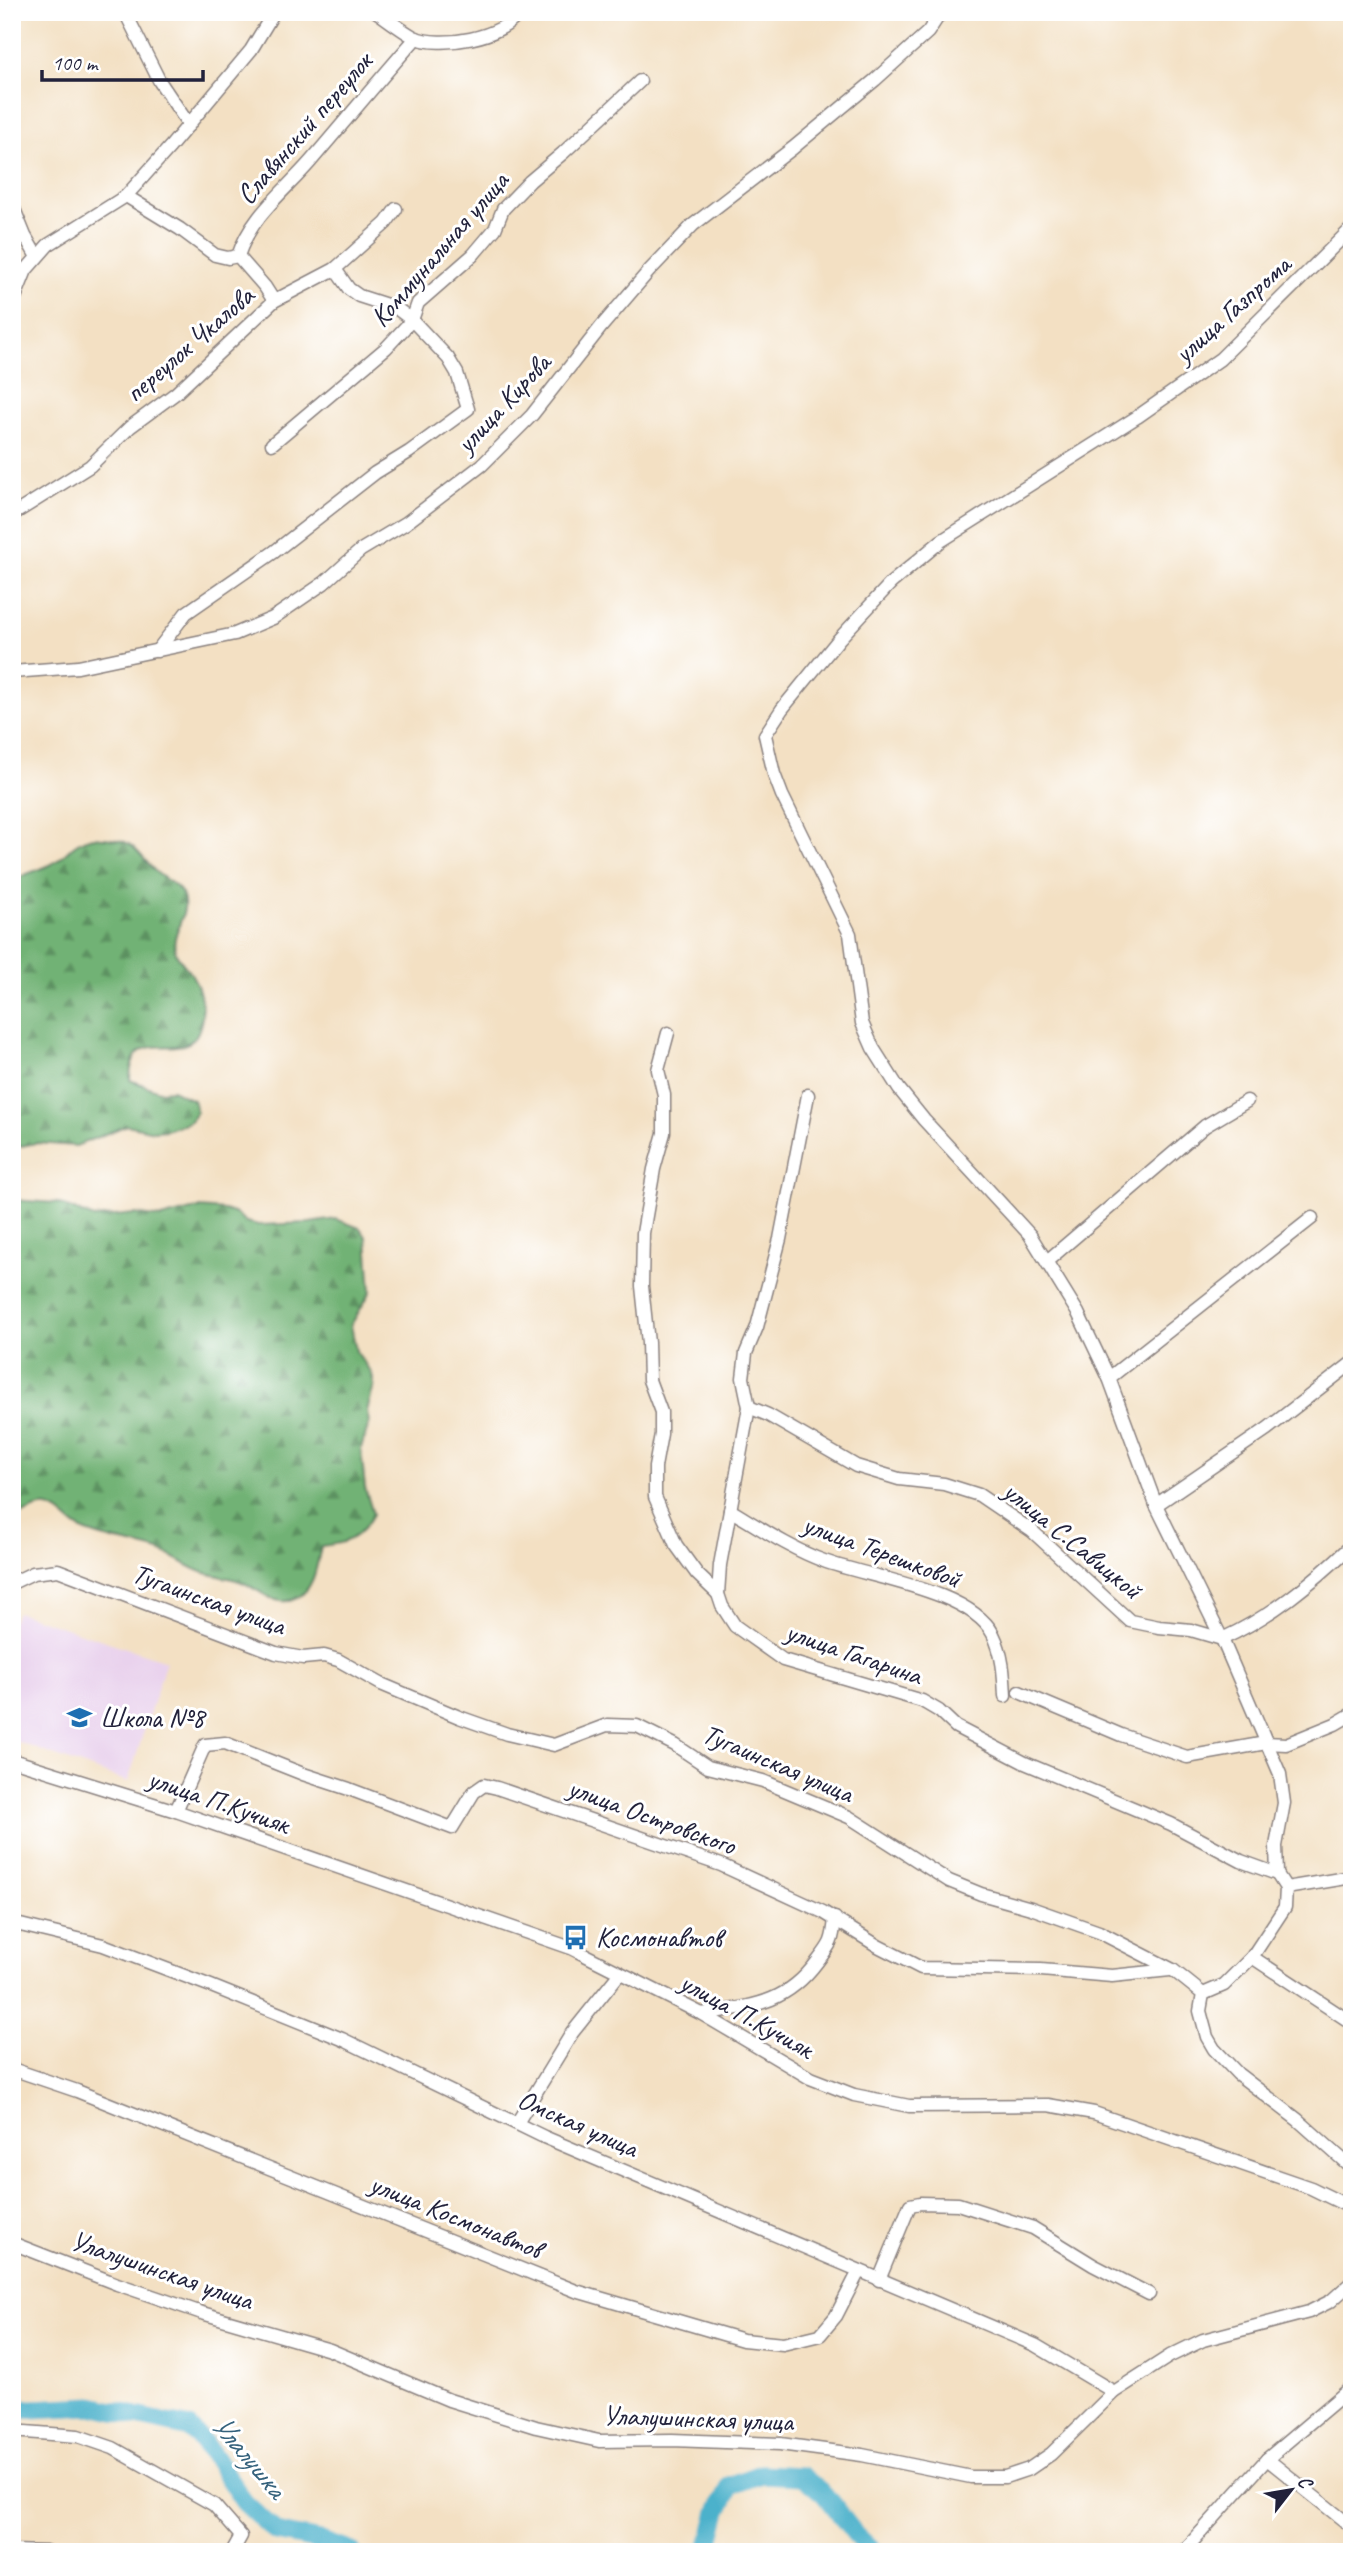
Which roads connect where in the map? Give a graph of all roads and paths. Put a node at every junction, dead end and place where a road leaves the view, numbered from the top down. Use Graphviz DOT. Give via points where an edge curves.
graph roads {
  1 [pos="125,12"];
  2 [pos="274,12"];
  3 [pos="377,12"];
  4 [pos="519,12"];
  5 [pos="941,12"];
  6 [pos="416,38"];
  7 [pos="640,80"];
  8 [pos="189,125"];
  9 [pos="126,196"];
  10 [pos="12,204"];
  11 [pos="396,209"];
  12 [pos="1352,228"];
  13 [pos="238,256"];
  14 [pos="37,257"];
  15 [pos="335,269"];
  16 [pos="274,301"];
  17 [pos="12,305"];
  18 [pos="412,320"];
  19 [pos="272,444"];
  20 [pos="12,515"];
  21 [pos="157,651"];
  22 [pos="12,672"];
  23 [pos="668,1033"];
  24 [pos="808,1095"];
  25 [pos="1247,1101"];
  26 [pos="1312,1218"];
  27 [pos="1047,1261"];
  28 [pos="1352,1363"];
  29 [pos="1109,1378"];
  30 [pos="748,1407"];
  31 [pos="1156,1505"];
  32 [pos="730,1510"];
  33 [pos="1352,1545"];
  34 [pos="12,1583"];
  35 [pos="718,1594"];
  36 [pos="1222,1639"];
  37 [pos="1020,1692"];
  38 [pos="1005,1696"];
  39 [pos="1352,1714"];
  40 [pos="1266,1743"];
  41 [pos="12,1760"];
  42 [pos="176,1811"];
  43 [pos="1276,1874"];
  44 [pos="1352,1877"];
  45 [pos="1286,1888"];
  46 [pos="835,1918"];
  47 [pos="12,1923"];
  48 [pos="1252,1957"];
  49 [pos="1173,1970"];
  50 [pos="620,1973"];
  51 [pos="1203,1994"];
  52 [pos="702,2014"];
  53 [pos="1352,2022"];
  54 [pos="12,2069"];
  55 [pos="517,2123"];
  56 [pos="1352,2168"];
  57 [pos="1352,2208"];
  58 [pos="12,2243"];
  59 [pos="859,2272"];
  60 [pos="879,2280"];
  61 [pos="1352,2282"];
  62 [pos="1149,2294"];
  63 [pos="1352,2387"];
  64 [pos="1114,2392"];
  65 [pos="12,2431"];
  66 [pos="1267,2459"];
  67 [pos="1352,2527"];
  68 [pos="15,2551"];
  69 [pos="46,2552"];
  70 [pos="232,2552"];
  71 [pos="1183,2552"];
  1 -- 8 [label="street" via="160,82"];
  2 -- 8 [label="street" via="251,50"];
  3 -- 6 [label="street"];
  4 -- 6 [label="street" via="503,27 474,38 446,43"];
  5 -- 21 [label="street, улица Кирова" via="929,32 875,80 693,225 601,327 532,415 456,487 273,618 235,634"];
  6 -- 13 [label="street, Славянский переулок" via="257,217"];
  7 -- 18 [label="street, Коммунальная улица" via="512,199 473,255 418,303"];
  8 -- 9 [label="street"];
  9 -- 13 [label="street" via="215,255"];
  9 -- 14 [label="street" via="48,245"];
  10 -- 14 [label="street"];
  11 -- 15 [label="street, переулок Чкалова"];
  12 -- 27 [label="street, улица Газпрома" via="1220,359 1138,417 941,541 891,583 839,639 765,735 782,795 850,934 862,1023 873,1048 924,1120 998,1198"];
  13 -- 16 [label="street"];
  14 -- 17 [label="street"];
  15 -- 16 [label="street, переулок Чкалова"];
  15 -- 18 [label="street" via="359,296 396,308"];
  16 -- 20 [label="street, переулок Чкалова" via="90,466"];
  18 -- 19 [label="street, Коммунальная улица" via="386,348"];
  18 -- 21 [label="street" via="448,358 468,409 186,613"];
  21 -- 22 [label="street, улица Кирова" via="78,667"];
  23 -- 35 [label="street, улица Гагарина" via="658,1070 664,1094 664,1133 643,1233 649,1380 661,1412 655,1497 676,1545"];
  24 -- 30 [label="street" via="780,1239 746,1353 743,1378"];
  25 -- 27 [label="street" via="1205,1126"];
  26 -- 29 [label="street"];
  27 -- 29 [label="street"];
  28 -- 31 [label="street" via="1267,1429"];
  29 -- 31 [label="street"];
  30 -- 32 [label="street"];
  30 -- 36 [label="street, улица С.Савицкой" via="856,1466 979,1495 1032,1531 1130,1621"];
  31 -- 36 [label="street"];
  32 -- 35 [label="street"];
  32 -- 38 [label="street, улица Терешковой" via="824,1561 906,1583 970,1609 992,1632 1004,1666"];
  33 -- 36 [label="street" via="1286,1603"];
  34 -- 49 [label="street, Тугаинская улица" via="33,1573 58,1570 276,1653 338,1660 459,1717 554,1745 607,1725 637,1726 708,1767 763,1781 849,1817 950,1881 1099,1932"];
  35 -- 43 [label="street, улица Гагарина" via="735,1626 783,1660 922,1701 956,1727 1026,1763"];
  36 -- 40 [label="street"];
  37 -- 40 [label="street" via="1187,1757"];
  39 -- 40 [label="street" via="1286,1744"];
  40 -- 43 [label="street" via="1280,1774 1284,1803"];
  41 -- 42 [label="street, улица П.Кучияк"];
  42 -- 46 [label="street, улица Островского" via="205,1745 225,1743 453,1828 474,1792 484,1785 721,1865"];
  42 -- 50 [label="street, улица П.Кучияк" via="570,1948"];
  43 -- 45 [label="street"];
  44 -- 45 [label="street"];
  45 -- 48 [label="street" via="1285,1907"];
  46 -- 49 [label="street, улица Островского" via="921,1968 1112,1976"];
  46 -- 52 [label="street" via="833,1941 807,1976 783,1995"];
  47 -- 55 [label="street, Омская улица" via="103,1945 211,1986 342,2039"];
  48 -- 51 [label="street" via="1224,1985"];
  48 -- 53 [label="street"];
  49 -- 51 [label="street, Тугаинская улица"];
  50 -- 52 [label="street, улица П.Кучияк"];
  50 -- 55 [label="street" via="572,2033"];
  51 -- 56 [label="street" via="1200,2011 1214,2049"];
  52 -- 57 [label="street, улица П.Кучияк" via="810,2078 854,2095 909,2106 1048,2105 1094,2113 1311,2188"];
  54 -- 59 [label="street, улица Космонавтов" via="576,2291 743,2340 783,2344 820,2334 836,2316"];
  55 -- 59 [label="street, Омская улица"];
  58 -- 64 [label="street, Улалушинская улица" via="202,2313 330,2350 449,2400 599,2441 780,2444 971,2477 1005,2477 1029,2469 1051,2454"];
  59 -- 60 [label="street, Омская улица"];
  60 -- 62 [label="street" via="909,2205 958,2204 1033,2228"];
  60 -- 64 [label="street, Омская улица" via="1035,2345"];
  61 -- 64 [label="street, Улалушинская улица" via="1332,2301 1309,2312 1203,2340"];
  63 -- 66 [label="street"];
  65 -- 70 [label="street" via="78,2436 113,2448 214,2505 241,2536"];
  66 -- 67 [label="street"];
  66 -- 71 [label="street"];
  68 -- 69 [label="street"];
}
